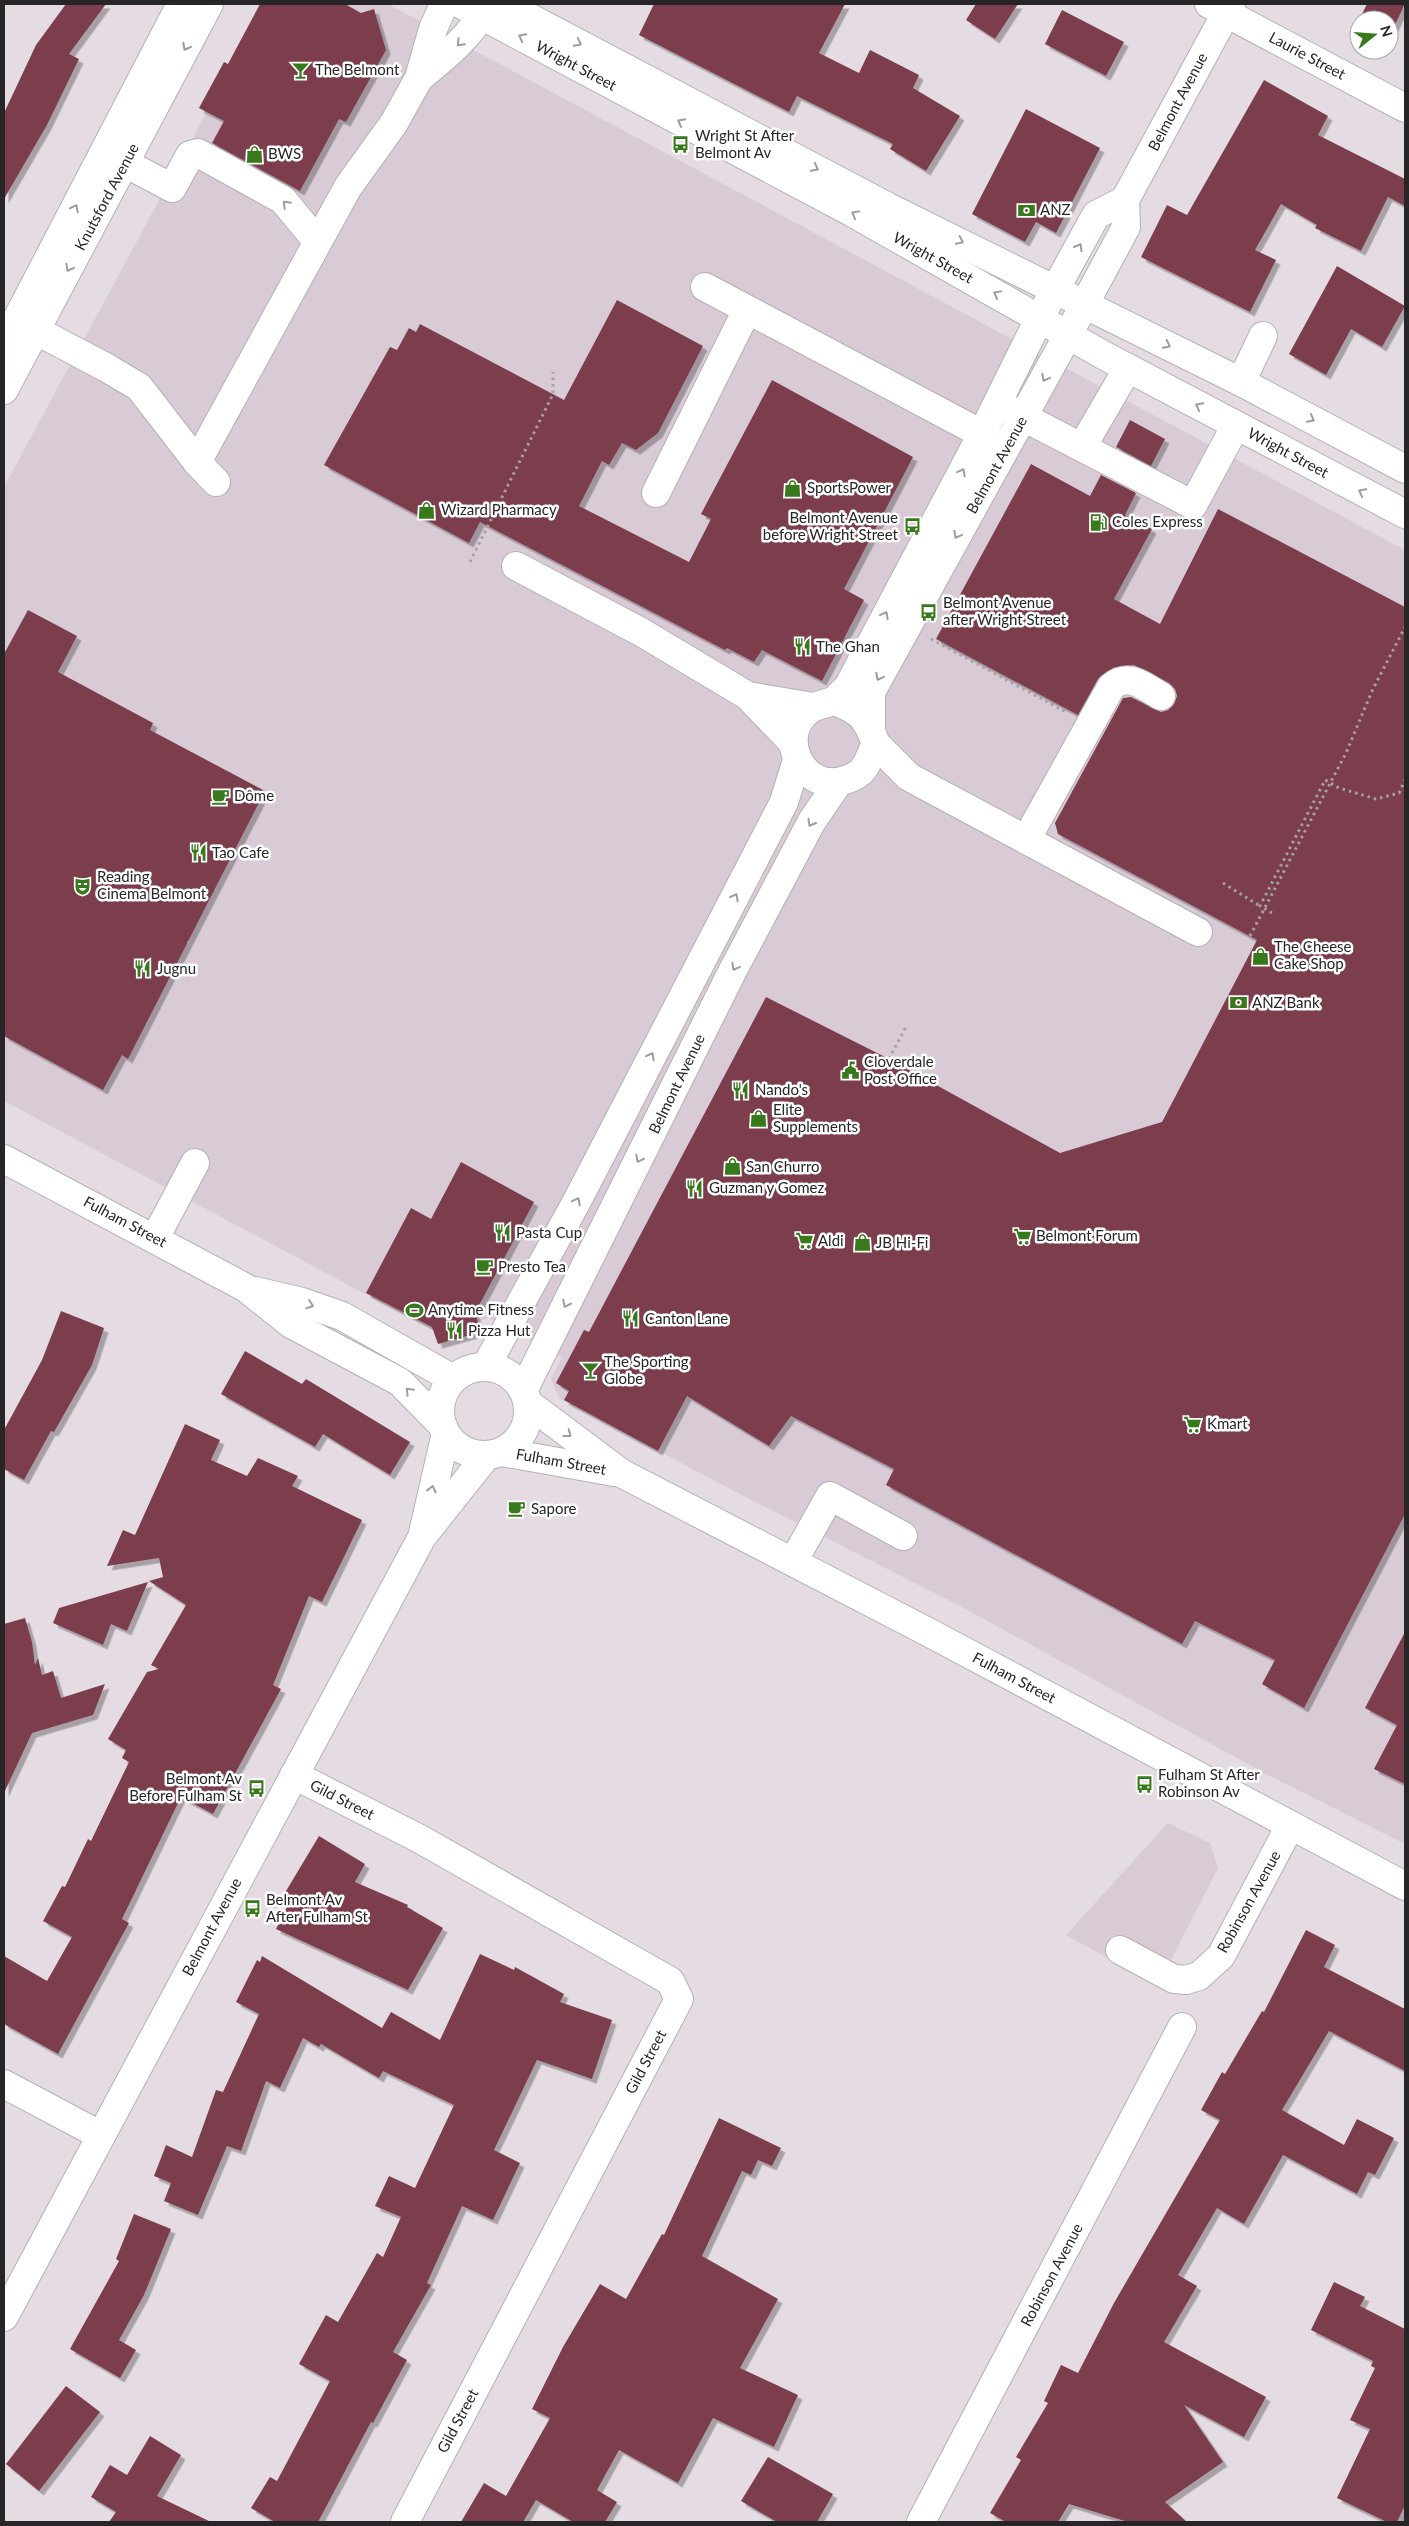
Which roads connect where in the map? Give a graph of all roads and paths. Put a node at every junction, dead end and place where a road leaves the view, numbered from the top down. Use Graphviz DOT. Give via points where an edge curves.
graph roads {
  1 [pos="181,4"];
  2 [pos="209,4"];
  3 [pos="444,4"];
  4 [pos="484,7"];
  5 [pos="1222,7"];
  6 [pos="419,78"];
  7 [pos="1405,108"];
  8 [pos="114,157"];
  9 [pos="1124,200"];
  10 [pos="317,241"];
  11 [pos="705,287"];
  12 [pos="1054,289"];
  13 [pos="1084,304"];
  14 [pos="747,310"];
  15 [pos="1039,318"];
  16 [pos="26,325"];
  17 [pos="1068,335"];
  18 [pos="1262,336"];
  19 [pos="4,344"];
  20 [pos="1128,368"];
  21 [pos="553,372"];
  22 [pos="1241,382"];
  23 [pos="4,390"];
  24 [pos="998,403"];
  25 [pos="1024,417"];
  26 [pos="1236,425"];
  27 [pos="982,434"];
  28 [pos="1082,447"];
  29 [pos="196,462"];
  30 [pos="1405,470"];
  31 [pos="216,482"];
  32 [pos="656,493"];
  33 [pos="1405,514"];
  34 [pos="470,562"];
  35 [pos="516,566"];
  36 [pos="1405,627"];
  37 [pos="926,636"];
  38 [pos="748,696"];
  39 [pos="1161,696"];
  40 [pos="823,704"];
  41 [pos="1071,714"];
  42 [pos="873,737"];
  43 [pos="795,751"];
  44 [pos="909,777"];
  45 [pos="845,780"];
  46 [pos="1405,780"];
  47 [pos="1026,840"];
  48 [pos="1223,883"];
  49 [pos="1260,906"];
  50 [pos="1272,913"];
  51 [pos="1198,932"];
  52 [pos="1250,936"];
  53 [pos="908,1024"];
  54 [pos="889,1059"];
  55 [pos="4,1158"];
  56 [pos="195,1163"];
  57 [pos="155,1238"];
  58 [pos="246,1288"];
  59 [pos="486,1366"];
  60 [pos="453,1378"];
  61 [pos="526,1397"];
  62 [pos="444,1429"];
  63 [pos="494,1454"];
  64 [pos="620,1473"];
  65 [pos="903,1536"];
  66 [pos="422,1537"];
  67 [pos="793,1562"];
  68 [pos="294,1775"];
  69 [pos="1290,1826"];
  70 [pos="1405,1886"];
  71 [pos="1120,1950"];
  72 [pos="1182,2027"];
  73 [pos="4,2084"];
  74 [pos="100,2135"];
  75 [pos="4,2317"];
  76 [pos="405,2522"];
  77 [pos="922,2522"];
  1 -- 8 [label="street, Knutsford Avenue"];
  2 -- 8 [label="street, Knutsford Avenue, one-way"];
  3 -- 6 [label="street"];
  4 -- 6 [label="street, one-way" via="459,44"];
  4 -- 12 [label="street, Wright Street, one-way"];
  15 -- 4 [label="street, Wright Street, one-way"];
  5 -- 7 [label="street, Laurie Street"];
  5 -- 9 [label="street, Belmont Avenue"];
  6 -- 10 [label="street" via="394,123 348,187"];
  10 -- 8 [label="street, one-way" via="283,200 198,153 190,156 172,188"];
  8 -- 16 [label="street, Knutsford Avenue"];
  12 -- 9 [label="street, Belmont Avenue, one-way" via="1096,216"];
  9 -- 13 [label="street, Belmont Avenue" via="1126,227"];
  10 -- 29 [label="street"];
  11 -- 14 [label="street"];
  12 -- 13 [label="street, Wright Street"];
  12 -- 15 [label="street, Belmont Avenue"];
  13 -- 17 [label="street, Belmont Avenue"];
  13 -- 22 [label="street, Wright Street, one-way"];
  14 -- 27 [label="street"];
  14 -- 32 [label="street"];
  15 -- 17 [label="street, Wright Street"];
  15 -- 24 [label="street, Belmont Avenue"];
  16 -- 19 [label="street, Knutsford Avenue"];
  16 -- 23 [label="street, Knutsford Avenue"];
  16 -- 29 [label="street" via="139,388"];
  17 -- 20 [label="street, Wright Street"];
  17 -- 25 [label="street, Belmont Avenue, one-way"];
  18 -- 22 [label="street"];
  26 -- 20 [label="street, Wright Street, one-way"];
  20 -- 28 [label="street"];
  21 -- 34 [label="path" via="553,394"];
  22 -- 30 [label="street, Wright Street, one-way"];
  24 -- 25 [label="street"];
  24 -- 27 [label="street, Belmont Avenue"];
  25 -- 28 [label="street"];
  25 -- 42 [label="street, Belmont Avenue, one-way" via="871,692"];
  26 -- 28 [label="street" via="1213,488 1193,505"];
  33 -- 26 [label="street, Wright Street, one-way"];
  40 -- 27 [label="street, Belmont Avenue, one-way" via="848,687"];
  29 -- 31 [label="street"];
  35 -- 38 [label="street" via="641,632"];
  36 -- 52 [label="path" via="1372,691 1346,753"];
  37 -- 41 [label="path"];
  38 -- 40 [label="street"];
  38 -- 43 [label="street"];
  39 -- 47 [label="street" via="1131,680 1118,682 1112,688"];
  40 -- 42 [label="street" via="851,707 863,716"];
  40 -- 43 [label="street, Belmont Avenue" via="802,716 795,729"];
  42 -- 44 [label="street"];
  42 -- 45 [label="street, Belmont Avenue" via="864,769"];
  43 -- 45 [label="street" via="802,769 813,778 824,782"];
  59 -- 43 [label="street, Belmont Avenue, one-way" via="577,1201 784,802"];
  44 -- 45 [label="street"];
  44 -- 47 [label="street"];
  45 -- 61 [label="street, Belmont Avenue, one-way" via="812,821 732,972"];
  46 -- 49 [label="path" via="1398,793 1376,799 1339,788 1325,780"];
  47 -- 51 [label="street"];
  48 -- 49 [label="path"];
  49 -- 50 [label="path"];
  53 -- 54 [label="path"];
  55 -- 57 [label="street, Fulham Street"];
  56 -- 57 [label="street"];
  57 -- 58 [label="street, Fulham Street"];
  58 -- 60 [label="street, Fulham Street, one-way" via="342,1316"];
  62 -- 58 [label="street, Fulham Street, one-way" via="400,1382 291,1324"];
  59 -- 60 [label="street"];
  59 -- 61 [label="street" via="501,1369 514,1378"];
  60 -- 62 [label="street, Belmont Avenue" via="441,1400"];
  61 -- 63 [label="street, Belmont Avenue" via="528,1419 523,1433 514,1444"];
  61 -- 64 [label="street, Fulham Street, one-way"];
  62 -- 63 [label="street" via="453,1443 463,1450"];
  66 -- 62 [label="street, Belmont Avenue, one-way"];
  63 -- 64 [label="street, Fulham Street"];
  63 -- 66 [label="street, Belmont Avenue"];
  64 -- 67 [label="street, Fulham Street"];
  65 -- 67 [label="street" via="830,1496"];
  66 -- 68 [label="street, Belmont Avenue"];
  67 -- 69 [label="street, Fulham Street"];
  68 -- 74 [label="street, Belmont Avenue"];
  68 -- 76 [label="street, Gild Street" via="420,1839 670,1982 679,1999"];
  69 -- 70 [label="street, Fulham Street"];
  69 -- 71 [label="street, Robinson Avenue" via="1221,1956 1199,1976 1186,1980 1169,1977"];
  72 -- 77 [label="street, Robinson Avenue"];
  73 -- 74 [label="street"];
  74 -- 75 [label="street, Belmont Avenue"];
}
